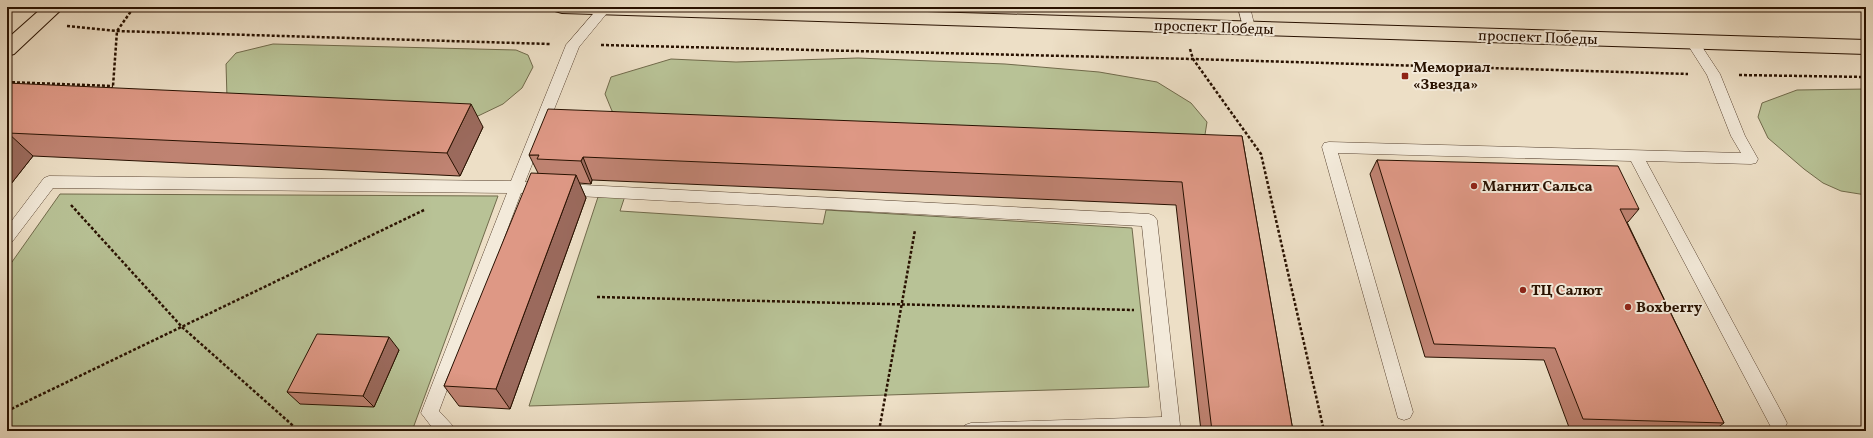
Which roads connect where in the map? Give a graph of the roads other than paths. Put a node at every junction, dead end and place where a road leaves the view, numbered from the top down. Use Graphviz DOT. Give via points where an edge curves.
graph roads {
  1 [pos="55,7"];
  2 [pos="562,7"];
  3 [pos="1244,7"];
  4 [pos="605,8"];
  5 [pos="1249,28"];
  6 [pos="1692,42"];
  7 [pos="1866,47"];
  8 [pos="7,48"];
  9 [pos="1636,156"];
  10 [pos="516,187"];
  11 [pos="7,238"];
  12 [pos="1404,412"];
  13 [pos="1778,423"];
  14 [pos="1085,429"];
  15 [pos="446,431"];
  16 [pos="971,431"];
  1 -- 8 [label="main road"];
  2 -- 4 [label="main road, проспект Победы"];
  3 -- 5 [label="lane"];
  4 -- 5 [label="main road, проспект Победы"];
  4 -- 10 [label="lane" via="573,44"];
  5 -- 6 [label="main road, проспект Победы"];
  6 -- 7 [label="main road, проспект Победы"];
  6 -- 9 [label="lane" via="1713,74 1738,136 1752,159"];
  9 -- 12 [label="lane" via="1329,147"];
  9 -- 13 [label="lane"];
  10 -- 11 [label="lane" via="49,182"];
  10 -- 14 [label="lane" via="1149,220 1171,425"];
  10 -- 15 [label="lane" via="430,413"];
  14 -- 16 [label="lane"];
}
